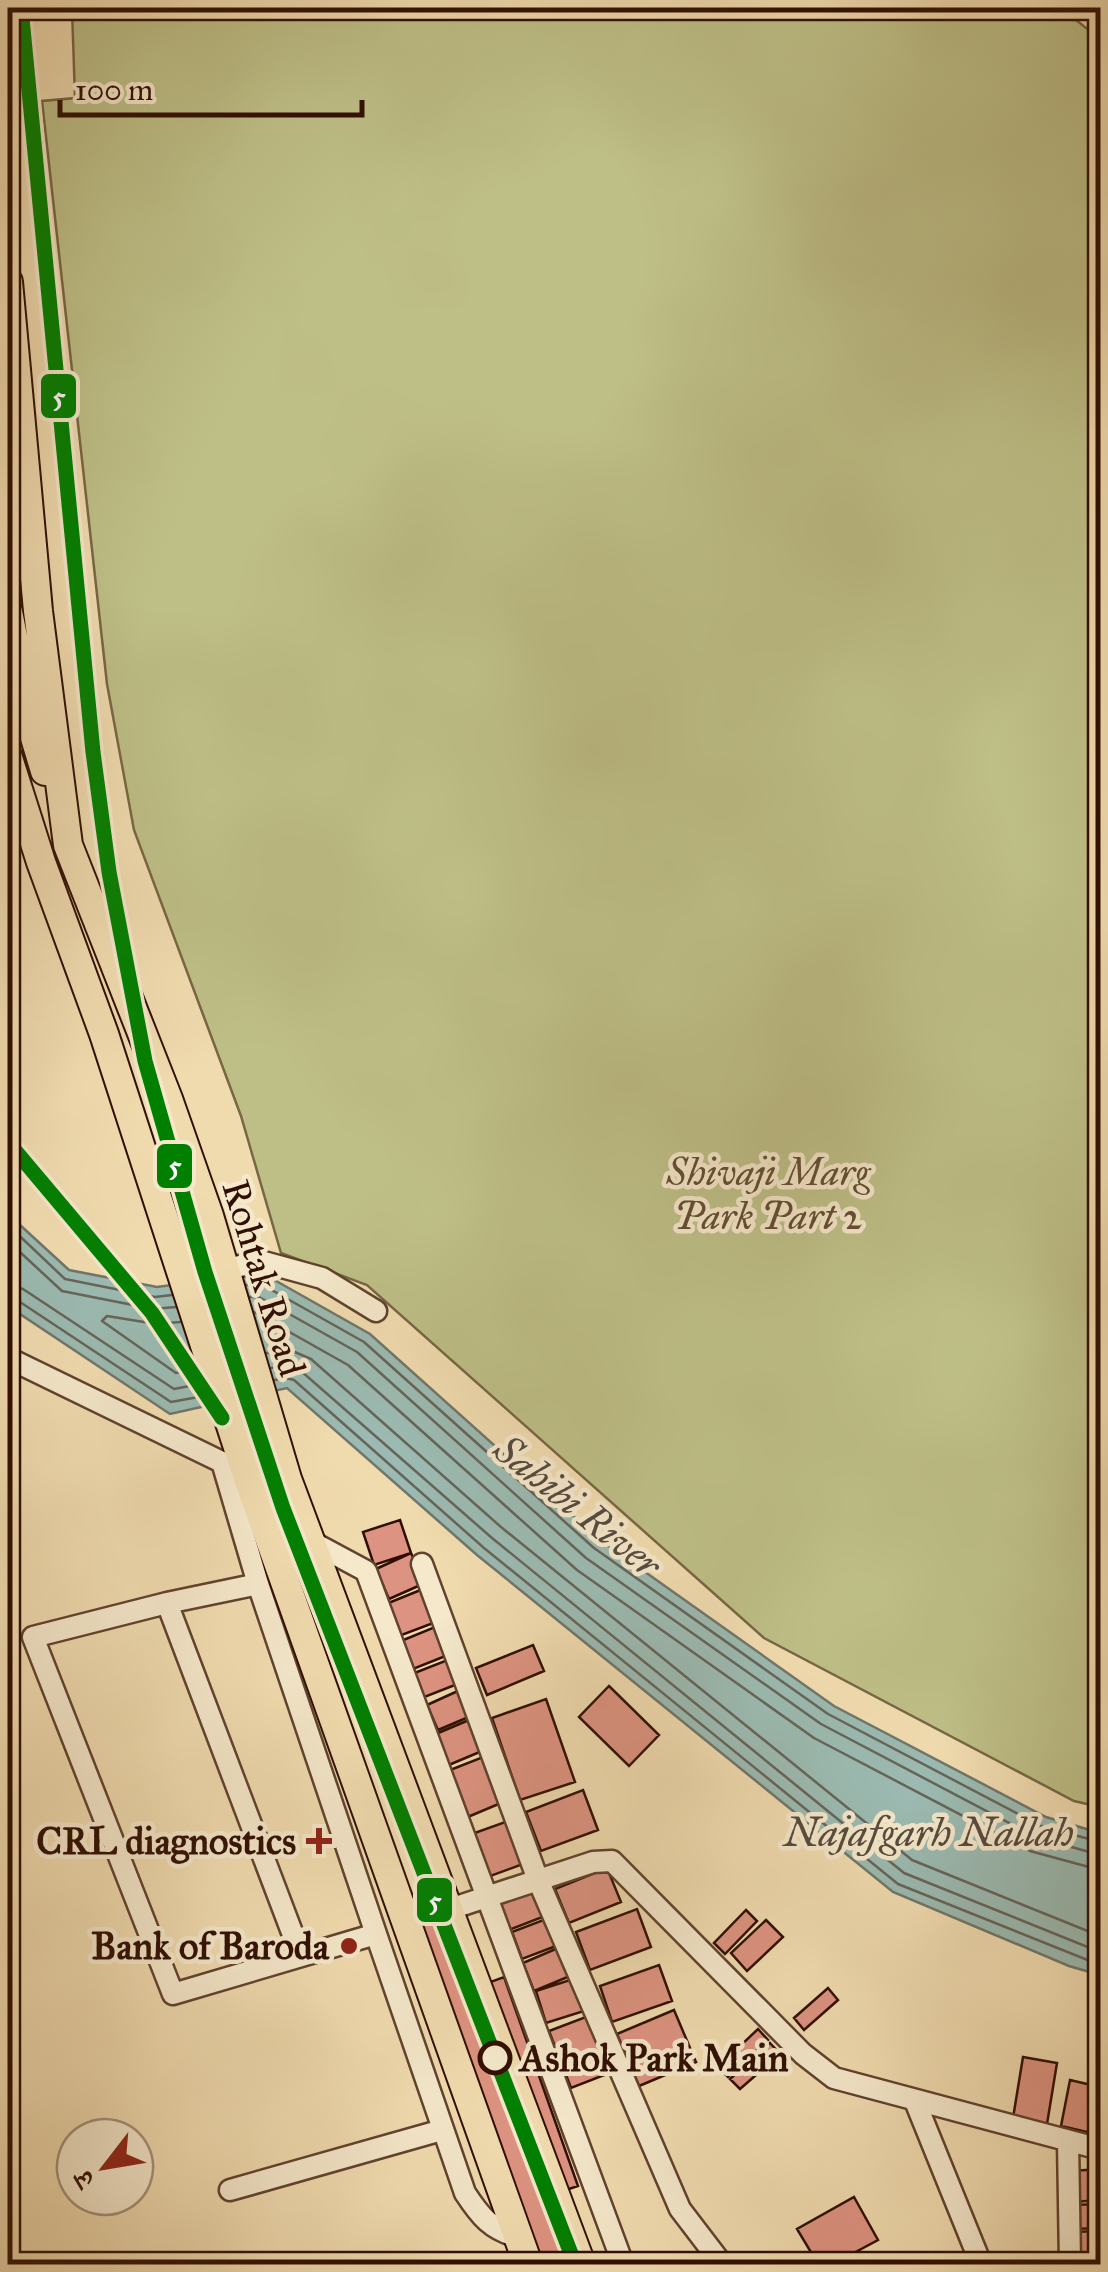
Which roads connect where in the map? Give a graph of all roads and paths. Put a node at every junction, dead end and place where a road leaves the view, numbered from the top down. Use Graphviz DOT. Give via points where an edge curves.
graph roads {
  1 [pos="8,282"];
  2 [pos="8,612"];
  3 [pos="8,758"];
  4 [pos="68,845"];
  5 [pos="224,1270"];
  6 [pos="376,1311"];
  7 [pos="8,1358"];
  8 [pos="235,1468"];
  9 [pos="312,1542"];
  10 [pos="422,1564"];
  11 [pos="258,1584"];
  12 [pos="166,1603"];
  13 [pos="538,1880"];
  14 [pos="486,1898"];
  15 [pos="450,1910"];
  16 [pos="376,1934"];
  17 [pos="301,1956"];
  18 [pos="915,2101"];
  19 [pos="442,2130"];
  20 [pos="1068,2141"];
  21 [pos="1100,2149"];
  22 [pos="230,2190"];
  23 [pos="519,2237"];
  24 [pos="528,2264"];
  25 [pos="581,2264"];
  26 [pos="623,2264"];
  27 [pos="722,2264"];
  28 [pos="981,2264"];
  29 [pos="1070,2264"];
  1 -- 4 [label="main road, Rohtak Road" via="38,611"];
  2 -- 4 [label="main road" via="30,721"];
  3 -- 8 [label="main road, Rohtak Road" via="227,1410"];
  4 -- 5 [label="main road, Rohtak Road" via="168,1099"];
  5 -- 6 [label="street" via="260,1260 322,1278"];
  5 -- 9 [label="main road, Rohtak Road"];
  7 -- 8 [label="street"];
  8 -- 11 [label="street"];
  8 -- 23 [label="main road, Rohtak Road"];
  9 -- 14 [label="street" via="366,1570"];
  9 -- 15 [label="main road, Rohtak Road"];
  10 -- 13 [label="street"];
  11 -- 12 [label="street"];
  11 -- 16 [label="street"];
  12 -- 17 [label="street"];
  12 -- 17 [label="street" via="32,1637 173,1994"];
  13 -- 14 [label="street"];
  13 -- 18 [label="street" via="602,1859 612,1862 817,2067"];
  13 -- 27 [label="street" via="680,2209"];
  14 -- 15 [label="street"];
  14 -- 26 [label="street"];
  15 -- 25 [label="main road, Rohtak Road"];
  16 -- 17 [label="street"];
  16 -- 19 [label="street"];
  18 -- 20 [label="street"];
  18 -- 28 [label="street"];
  19 -- 22 [label="street"];
  19 -- 23 [label="street" via="483,2221"];
  20 -- 21 [label="street"];
  20 -- 29 [label="street"];
  23 -- 24 [label="main road, Rohtak Road"];
}
